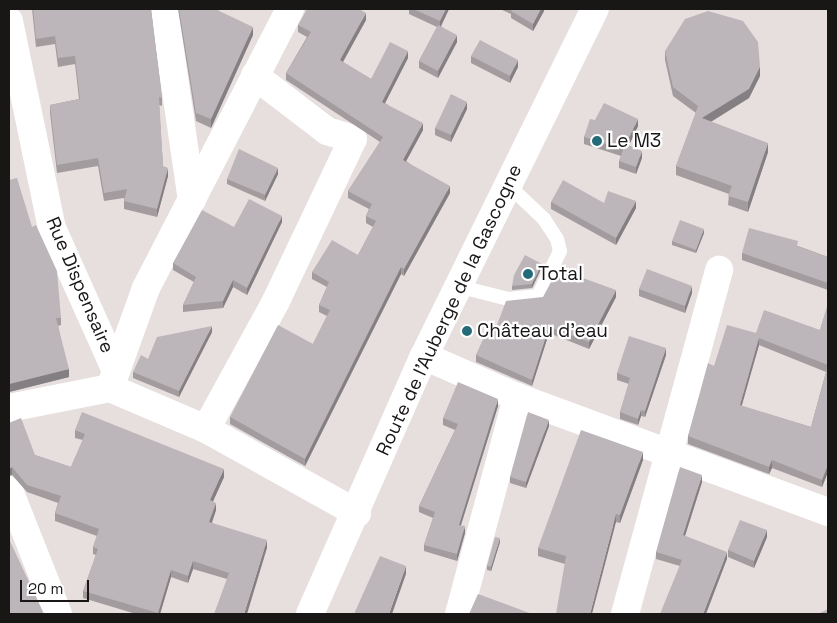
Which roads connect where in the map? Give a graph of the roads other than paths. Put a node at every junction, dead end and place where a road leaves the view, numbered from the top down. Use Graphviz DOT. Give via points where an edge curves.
graph roads {
  1 [pos="164,9"];
  2 [pos="290,9"];
  3 [pos="595,9"];
  4 [pos="9,21"];
  5 [pos="255,76"];
  6 [pos="508,184"];
  7 [pos="192,200"];
  8 [pos="719,270"];
  9 [pos="457,286"];
  10 [pos="424,356"];
  11 [pos="113,380"];
  12 [pos="517,398"];
  13 [pos="9,408"];
  14 [pos="206,429"];
  15 [pos="666,454"];
  16 [pos="9,490"];
  17 [pos="828,512"];
  18 [pos="357,513"];
  19 [pos="58,614"];
  20 [pos="310,614"];
  21 [pos="459,614"];
  22 [pos="626,614"];
  1 -- 7 [label="street"];
  2 -- 5 [label="street"];
  3 -- 6 [label="street, Route de l'Auberge de la Gascogne"];
  4 -- 11 [label="street, Rue Dispensaire" via="52,228"];
  5 -- 7 [label="street"];
  5 -- 14 [label="street" via="327,131 353,139 276,301"];
  6 -- 9 [label="street, Route de l'Auberge de la Gascogne"];
  6 -- 9 [label="lane" via="557,239 560,251 538,296 508,299"];
  7 -- 11 [label="street" via="146,288"];
  8 -- 15 [label="street"];
  9 -- 10 [label="street, Route de l'Auberge de la Gascogne"];
  10 -- 12 [label="street"];
  10 -- 18 [label="street, Route de l'Auberge de la Gascogne"];
  11 -- 13 [label="street"];
  11 -- 14 [label="street"];
  12 -- 15 [label="street"];
  12 -- 21 [label="street"];
  14 -- 18 [label="street"];
  15 -- 17 [label="street"];
  15 -- 22 [label="street"];
  16 -- 19 [label="street"];
  18 -- 20 [label="street, Route de l'Auberge de la Gascogne"];
}
